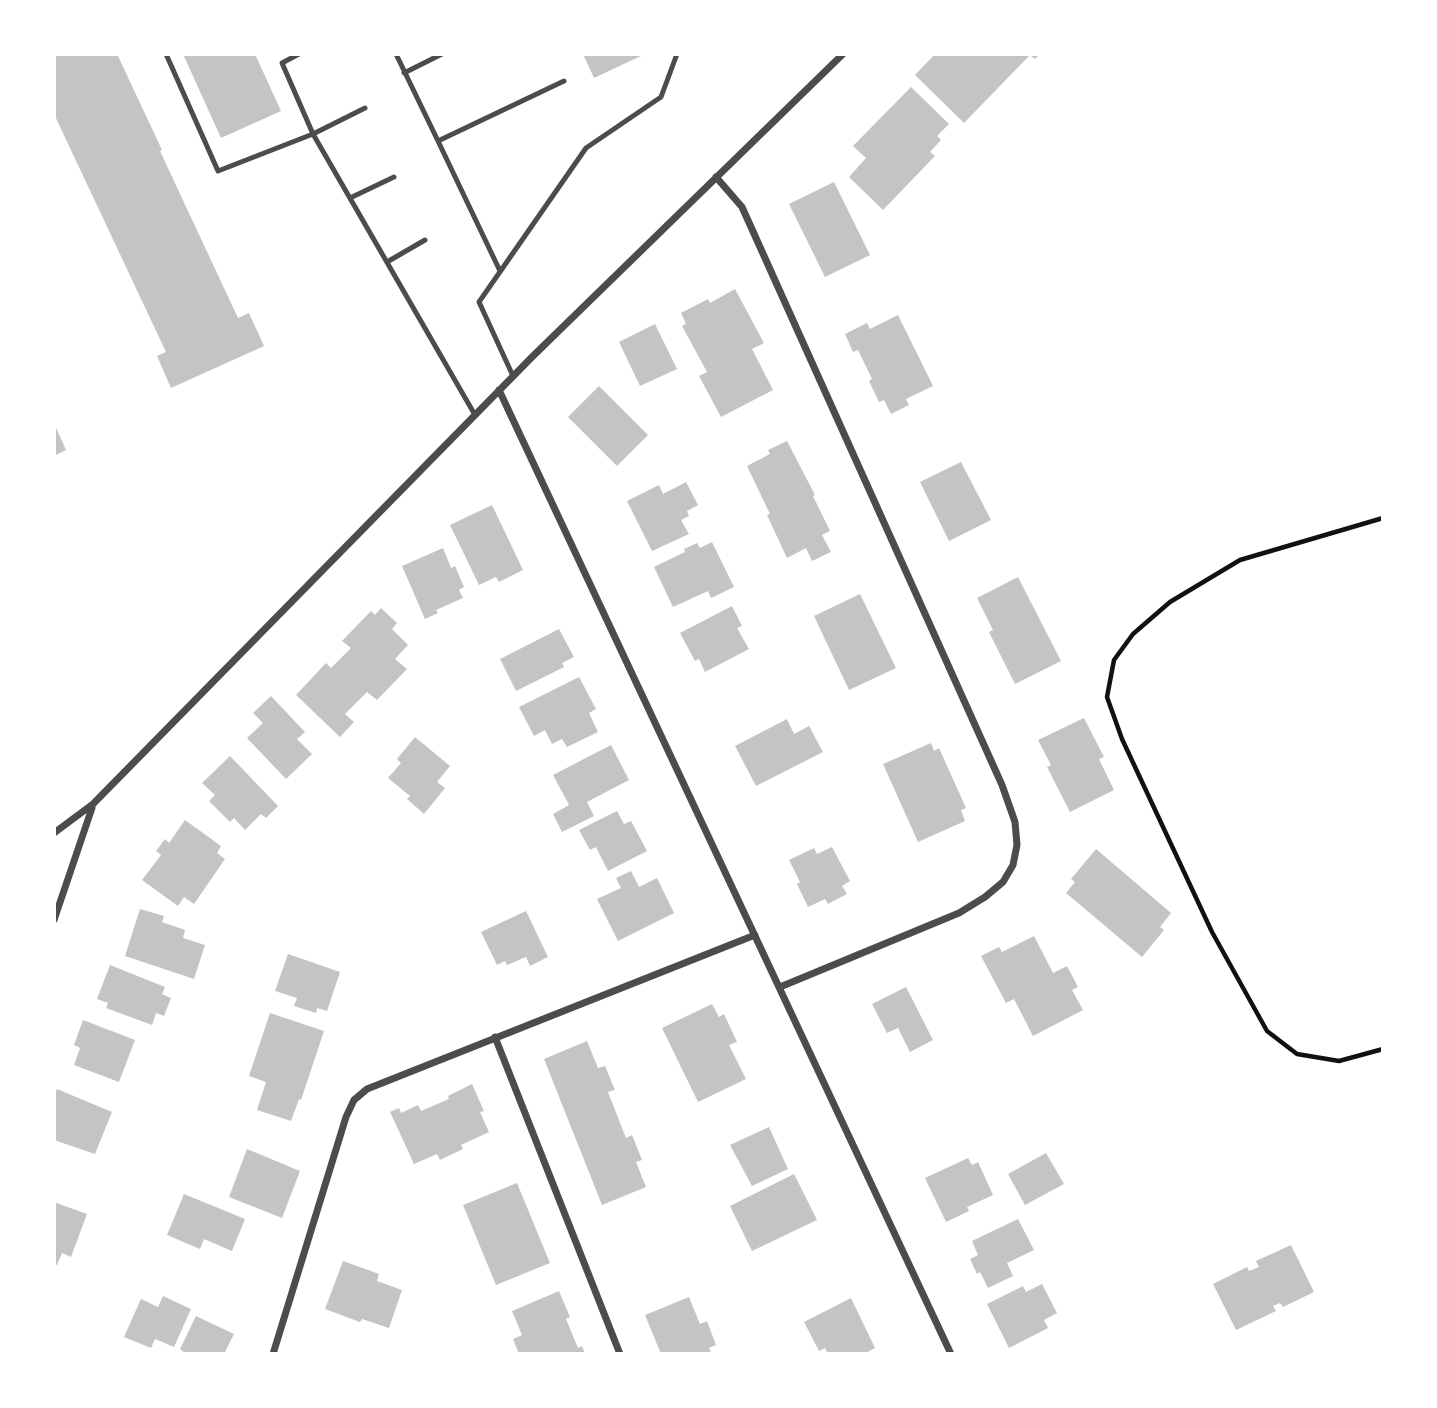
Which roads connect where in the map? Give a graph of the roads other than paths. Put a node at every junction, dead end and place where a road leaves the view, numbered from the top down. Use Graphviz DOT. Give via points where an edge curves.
graph roads {
  1 [pos="166,54"];
  2 [pos="299,54"];
  3 [pos="396,54"];
  4 [pos="442,54"];
  5 [pos="677,54"];
  6 [pos="839,56"];
  7 [pos="404,73"];
  8 [pos="564,81"];
  9 [pos="365,108"];
  10 [pos="313,134"];
  11 [pos="438,141"];
  12 [pos="394,177"];
  13 [pos="716,177"];
  14 [pos="351,198"];
  15 [pos="425,240"];
  16 [pos="387,262"];
  17 [pos="500,271"];
  18 [pos="513,376"];
  19 [pos="499,390"];
  20 [pos="475,415"];
  21 [pos="93,804"];
  22 [pos="54,834"];
  23 [pos="54,920"];
  24 [pos="755,934"];
  25 [pos="780,987"];
  26 [pos="495,1037"];
  27 [pos="273,1354"];
  28 [pos="620,1354"];
  29 [pos="951,1354"];
  1 -- 10 [label="lane" via="218,171"];
  2 -- 10 [label="lane" via="282,63"];
  3 -- 7 [label="lane"];
  4 -- 7 [label="lane"];
  5 -- 17 [label="lane" via="661,97 586,148"];
  6 -- 13 [label="street"];
  7 -- 11 [label="lane"];
  8 -- 11 [label="lane"];
  9 -- 10 [label="lane"];
  10 -- 14 [label="lane"];
  11 -- 17 [label="lane"];
  12 -- 14 [label="lane"];
  13 -- 18 [label="street"];
  13 -- 25 [label="street" via="742,207 1003,785 1017,845 1003,882 959,913"];
  14 -- 16 [label="lane"];
  15 -- 16 [label="lane"];
  16 -- 20 [label="lane"];
  17 -- 18 [label="lane" via="479,302"];
  18 -- 19 [label="street"];
  19 -- 20 [label="street"];
  19 -- 24 [label="street"];
  20 -- 21 [label="street"];
  21 -- 22 [label="street"];
  21 -- 23 [label="street"];
  24 -- 25 [label="street"];
  24 -- 26 [label="street"];
  25 -- 29 [label="street"];
  26 -- 27 [label="street" via="384,1081 354,1100"];
  26 -- 28 [label="street"];
}
